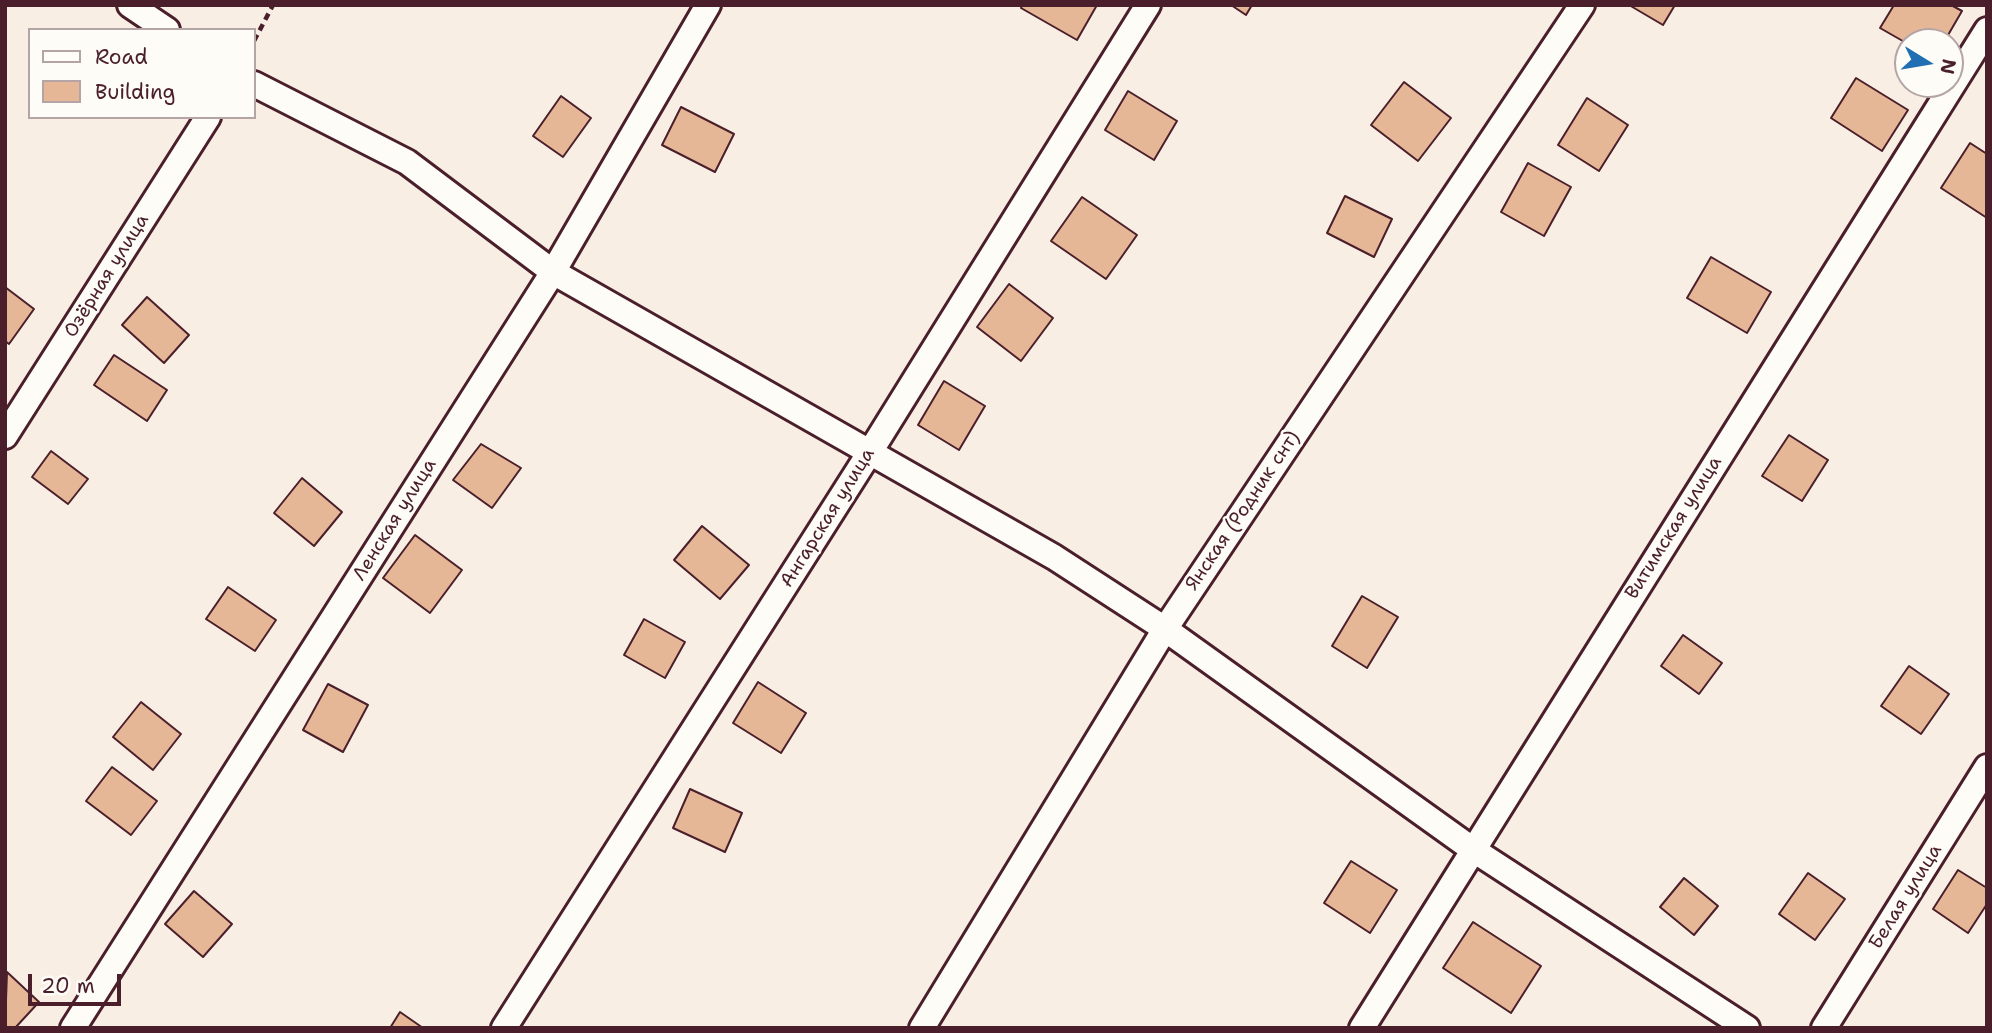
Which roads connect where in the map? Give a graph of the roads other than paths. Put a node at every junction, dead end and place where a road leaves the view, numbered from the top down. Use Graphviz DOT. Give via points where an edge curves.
graph roads {
  1 [pos="130,5"];
  2 [pos="708,5"];
  3 [pos="1148,5"];
  4 [pos="1582,5"];
  5 [pos="164,28"];
  6 [pos="1987,30"];
  7 [pos="256,85"];
  8 [pos="207,119"];
  9 [pos="552,272"];
  10 [pos="5,436"];
  11 [pos="870,452"];
  12 [pos="1165,629"];
  13 [pos="1987,767"];
  14 [pos="1472,849"];
  15 [pos="73,1028"];
  16 [pos="504,1028"];
  17 [pos="922,1028"];
  18 [pos="1362,1028"];
  19 [pos="1747,1028"];
  20 [pos="1824,1028"];
  1 -- 5 [label="street"];
  2 -- 9 [label="street, Ленская улица"];
  3 -- 11 [label="street, Ангарская улица"];
  4 -- 12 [label="street, Янская (Родник снт)"];
  6 -- 14 [label="street, Витимская улица"];
  7 -- 9 [label="street" via="407,162"];
  8 -- 10 [label="street, Озёрная улица"];
  9 -- 11 [label="street"];
  9 -- 15 [label="street, Ленская улица"];
  11 -- 12 [label="street" via="1054,557"];
  11 -- 16 [label="street, Ангарская улица"];
  12 -- 14 [label="street"];
  12 -- 17 [label="street, Янская (Родник снт)"];
  13 -- 20 [label="street, Белая улица"];
  14 -- 18 [label="street, Витимская улица"];
  14 -- 19 [label="street"];
}
